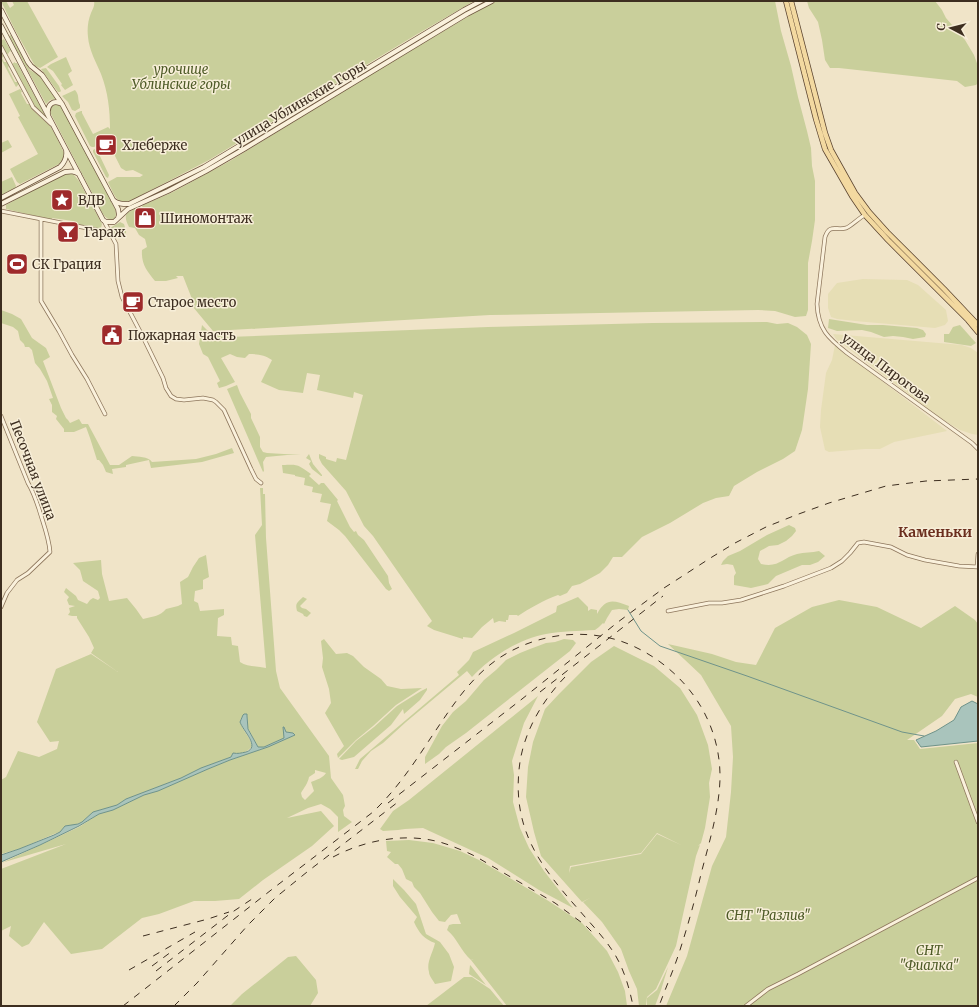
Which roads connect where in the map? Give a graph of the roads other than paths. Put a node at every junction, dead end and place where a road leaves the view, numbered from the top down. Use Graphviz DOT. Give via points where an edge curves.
graph roads {
  1 [pos="481,1"];
  2 [pos="492,1"];
  3 [pos="786,1"];
  4 [pos="791,1"];
  5 [pos="1,10"];
  6 [pos="1,26"];
  7 [pos="1,48"];
  8 [pos="62,104"];
  9 [pos="48,114"];
  10 [pos="55,128"];
  11 [pos="66,148"];
  12 [pos="80,175"];
  13 [pos="1,198"];
  14 [pos="113,200"];
  15 [pos="1,204"];
  16 [pos="1,211"];
  17 [pos="867,214"];
  18 [pos="41,219"];
  19 [pos="103,220"];
  20 [pos="115,220"];
  21 [pos="107,227"];
  22 [pos="101,230"];
  23 [pos="113,237"];
  24 [pos="978,324"];
  25 [pos="978,332"];
  26 [pos="105,414"];
  27 [pos="1,416"];
  28 [pos="978,449"];
  29 [pos="261,484"];
  30 [pos="978,554"];
  31 [pos="978,567"];
  32 [pos="1,607"];
  33 [pos="668,611"];
  34 [pos="956,762"];
  35 [pos="978,822"];
  36 [pos="978,878"];
  37 [pos="746,1006"];
  1 -- 14 [label="main road, улица Ублинские Горы" via="204,167 128,204 116,203"];
  2 -- 20 [label="main road, улица Ублинские Горы" via="244,149 128,210"];
  3 -- 17 [label="main road" via="825,149 852,196"];
  4 -- 17 [label="main road" via="831,150"];
  5 -- 8 [label="main road" via="28,62 42,75"];
  6 -- 9 [label="main road"];
  7 -- 10 [label="street" via="30,103"];
  8 -- 9 [label="main road" via="51,103"];
  8 -- 14 [label="main road"];
  9 -- 10 [label="main road"];
  10 -- 11 [label="main road"];
  11 -- 12 [label="main road"];
  11 -- 13 [label="main road" via="65,159 60,167"];
  12 -- 15 [label="main road" via="70,171 64,172"];
  12 -- 19 [label="main road"];
  14 -- 20 [label="main road" via="119,212"];
  16 -- 18 [label="street"];
  17 -- 24 [label="main road"];
  17 -- 25 [label="main road" via="888,240"];
  17 -- 28 [label="street, улица Пирогова" via="848,228 829,229 827,232 817,304 819,321 834,343"];
  18 -- 22 [label="street"];
  18 -- 26 [label="street" via="41,302"];
  19 -- 20 [label="main road"];
  19 -- 21 [label="street"];
  19 -- 22 [label="street" via="104,226"];
  20 -- 21 [label="street"];
  21 -- 22 [label="street"];
  21 -- 23 [label="street"];
  22 -- 23 [label="street"];
  23 -- 29 [label="street" via="116,244 120,290 170,396 184,400 203,398 216,402 224,410 251,469"];
  27 -- 32 [label="street, Песочная улица" via="33,490 50,552 17,580"];
  30 -- 31 [label="street"];
  31 -- 33 [label="street" via="925,560 891,547 864,542 858,543 842,561 831,568 784,586 741,600"];
  34 -- 35 [label="street"];
  36 -- 37 [label="street" via="768,989"];
}
